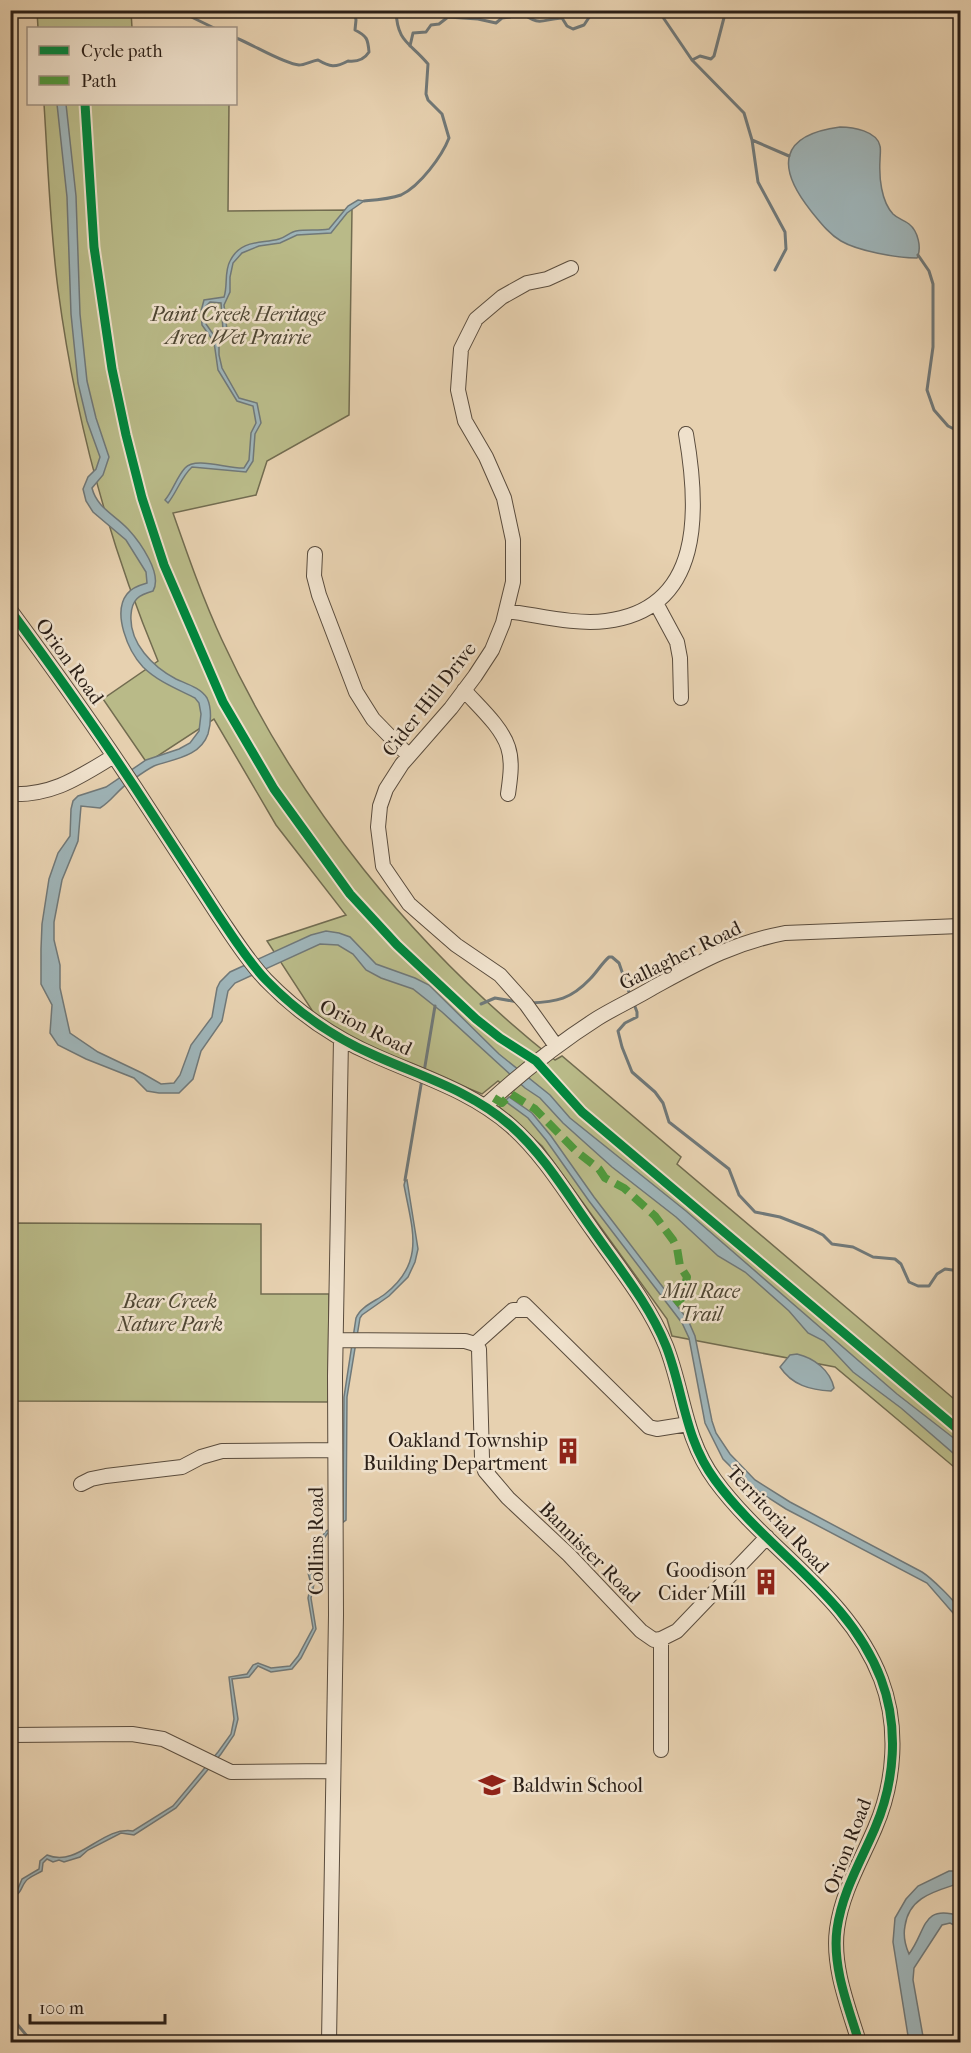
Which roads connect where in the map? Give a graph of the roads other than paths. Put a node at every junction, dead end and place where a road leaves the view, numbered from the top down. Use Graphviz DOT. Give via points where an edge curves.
graph roads {
  1 [pos="571,268"];
  2 [pos="686,434"];
  3 [pos="315,554"];
  4 [pos="656,603"];
  5 [pos="10,610"];
  6 [pos="506,611"];
  7 [pos="464,690"];
  8 [pos="681,698"];
  9 [pos="114,756"];
  10 [pos="409,756"];
  11 [pos="10,794"];
  12 [pos="508,794"];
  13 [pos="960,926"];
  14 [pos="341,1039"];
  15 [pos="556,1046"];
  16 [pos="485,1106"];
  17 [pos="336,1340"];
  18 [pos="475,1344"];
  19 [pos="687,1424"];
  20 [pos="335,1450"];
  21 [pos="81,1484"];
  22 [pos="767,1537"];
  23 [pos="857,1631"];
  24 [pos="661,1639"];
  25 [pos="10,1735"];
  26 [pos="661,1750"];
  27 [pos="332,1771"];
  28 [pos="329,2043"];
  29 [pos="859,2043"];
  1 -- 6 [label="street, Cider Hill Drive" via="527,283 502,297 476,319 461,349 458,390 465,421 504,498 513,540 513,582"];
  2 -- 4 [label="street" via="693,474 691,542 679,575"];
  3 -- 10 [label="street" via="314,576 319,595 356,692 373,719"];
  4 -- 6 [label="street" via="631,616 605,621 584,622"];
  4 -- 8 [label="street" via="677,642"];
  5 -- 9 [label="street, Orion Road"];
  6 -- 7 [label="street, Cider Hill Drive" via="492,650"];
  7 -- 10 [label="street, Cider Hill Drive"];
  7 -- 12 [label="street" via="509,748"];
  9 -- 11 [label="street" via="60,787 40,793"];
  9 -- 14 [label="street, Orion Road" via="248,959 310,1021"];
  10 -- 15 [label="street, Cider Hill Drive" via="386,789 380,806 378,827 383,866 409,904 430,924 500,975"];
  13 -- 15 [label="street, Gallagher Road" via="813,931 758,938 708,958 600,1017"];
  14 -- 16 [label="street, Orion Road" via="439,1081"];
  14 -- 17 [label="street, Collins Road"];
  15 -- 16 [label="street, Gallagher Road"];
  16 -- 19 [label="street, Orion Road" via="531,1147 639,1296 666,1347"];
  17 -- 18 [label="street"];
  17 -- 20 [label="street, Collins Road"];
  18 -- 19 [label="street" via="513,1310 526,1307 649,1427"];
  18 -- 24 [label="street, Bannister Road" via="479,1348 484,1472 641,1630 654,1640"];
  19 -- 22 [label="street, Territorial Road" via="696,1450 714,1479"];
  20 -- 21 [label="street" via="222,1451 182,1467 106,1476"];
  20 -- 27 [label="street, Collins Road"];
  22 -- 23 [label="street, Territorial Road"];
  22 -- 24 [label="street" via="677,1631"];
  23 -- 29 [label="street, Orion Road" via="881,1680 892,1734 891,1768 883,1805 849,1885 838,1922 837,1962"];
  24 -- 26 [label="street"];
  25 -- 27 [label="street" via="132,1734 163,1739 231,1772"];
  27 -- 28 [label="street, Collins Road"];
}
